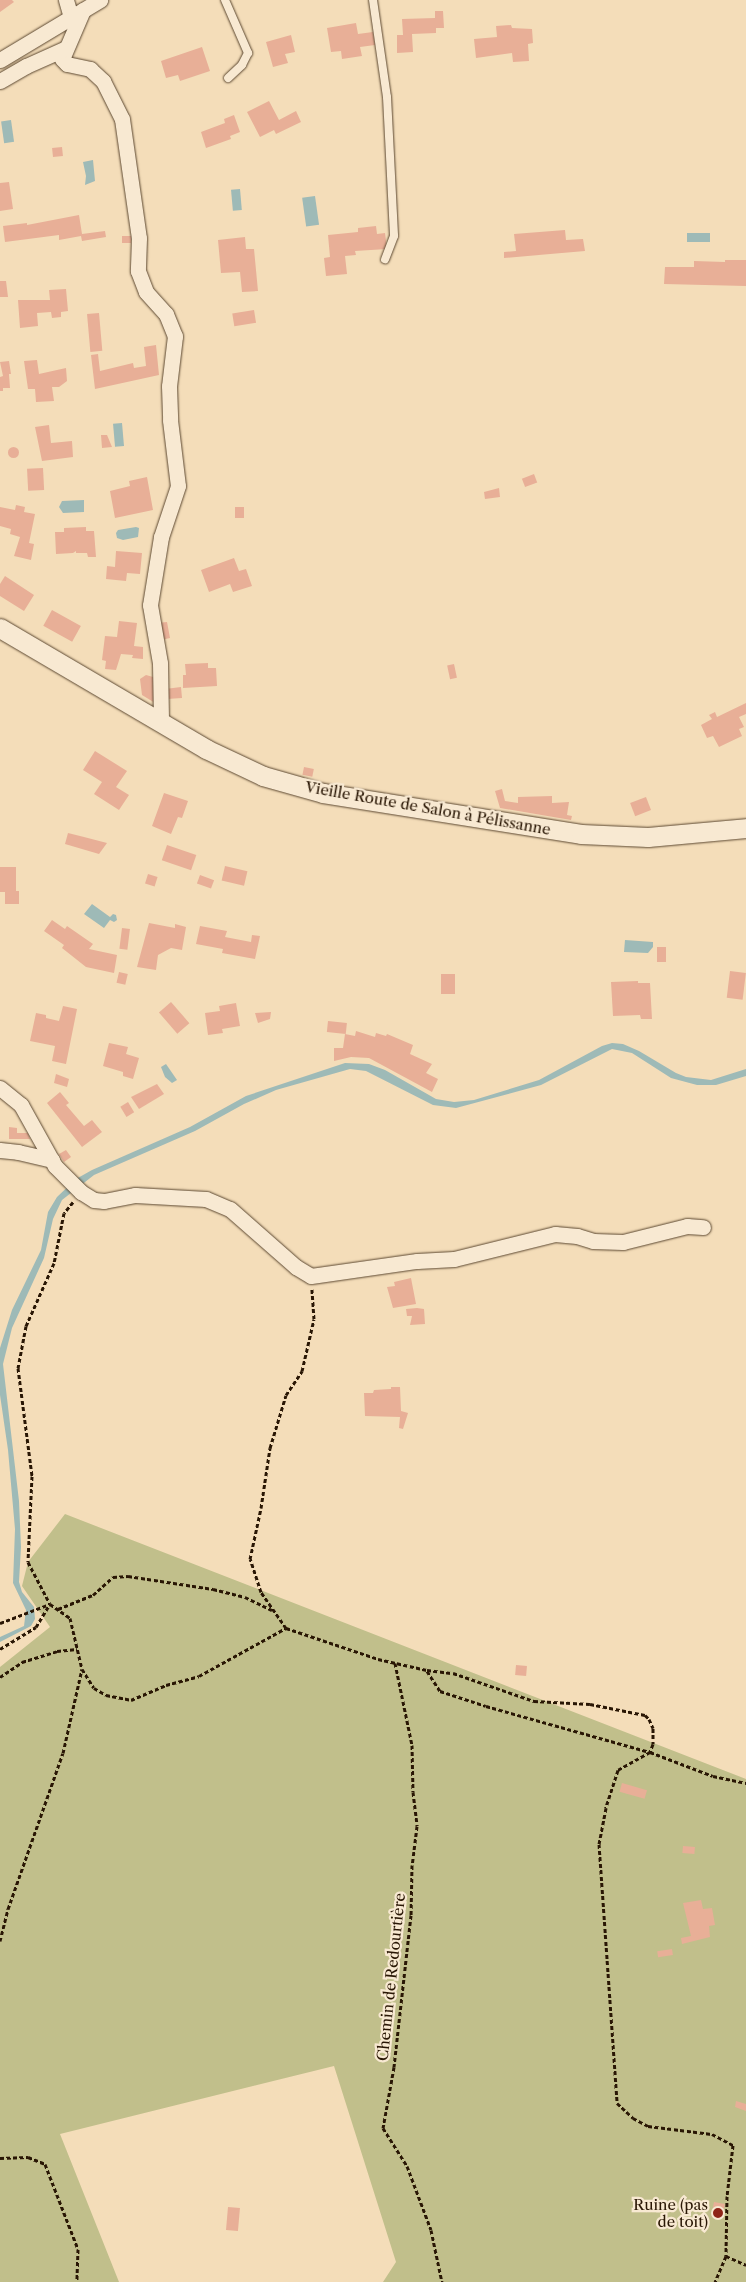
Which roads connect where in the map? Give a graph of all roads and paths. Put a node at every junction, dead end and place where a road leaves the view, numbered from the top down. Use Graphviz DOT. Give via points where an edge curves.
graph roads {
  1 [pos="66,0"];
  2 [pos="100,0"];
  3 [pos="225,0"];
  4 [pos="373,0"];
  5 [pos="77,14"];
  6 [pos="64,49"];
  7 [pos="0,60"];
  8 [pos="228,78"];
  9 [pos="0,81"];
  10 [pos="385,259"];
  11 [pos="0,628"];
  12 [pos="161,722"];
  13 [pos="746,828"];
  14 [pos="0,1088"];
  15 [pos="0,1150"];
  16 [pos="52,1160"];
  17 [pos="81,1192"];
  18 [pos="703,1227"];
  19 [pos="311,1276"];
  20 [pos="50,1604"];
  21 [pos="57,1609"];
  22 [pos="272,1611"];
  23 [pos="0,1623"];
  24 [pos="286,1628"];
  25 [pos="0,1649"];
  26 [pos="77,1649"];
  27 [pos="395,1663"];
  28 [pos="82,1669"];
  29 [pos="427,1670"];
  30 [pos="0,1677"];
  31 [pos="650,1752"];
  32 [pos="746,1782"];
  33 [pos="0,1941"];
  34 [pos="0,2158"];
  35 [pos="726,2256"];
  36 [pos="746,2265"];
  37 [pos="77,2282"];
  38 [pos="442,2282"];
  39 [pos="715,2282"];
  1 -- 5 [label="street"];
  2 -- 5 [label="street"];
  3 -- 8 [label="lane" via="248,53 242,65"];
  4 -- 10 [label="lane" via="387,97 394,236"];
  5 -- 6 [label="street"];
  5 -- 7 [label="street"];
  6 -- 9 [label="street"];
  6 -- 12 [label="street" via="62,59 67,64 90,69 102,81 122,119 139,238 138,271 146,292 166,314 175,336 170,420 178,486 161,537 150,605 160,663"];
  11 -- 12 [label="street, Vieille Route de Salon à Pélissanne"];
  12 -- 13 [label="street, Vieille Route de Salon à Pélissanne" via="206,749 263,776 323,793 581,834 648,837"];
  14 -- 16 [label="street" via="21,1105"];
  15 -- 16 [label="street"];
  16 -- 17 [label="street"];
  17 -- 19 [label="street" via="104,1202 135,1195 206,1200 230,1208 296,1267"];
  17 -- 20 [label="path" via="64,1213 54,1263 26,1326 18,1368 32,1476 28,1562"];
  18 -- 19 [label="street" via="687,1226 622,1242 555,1234 454,1259"];
  19 -- 22 [label="path" via="314,1319 302,1371 286,1395 270,1448 250,1559 260,1592"];
  20 -- 21 [label="path"];
  20 -- 23 [label="path"];
  20 -- 25 [label="path" via="36,1628"];
  21 -- 22 [label="path" via="88,1598 113,1577 128,1576 213,1589 245,1597"];
  21 -- 26 [label="path" via="70,1618"];
  22 -- 24 [label="path"];
  24 -- 27 [label="path" via="317,1641"];
  24 -- 28 [label="path" via="199,1676 131,1700 106,1695 94,1688"];
  26 -- 28 [label="path"];
  26 -- 30 [label="path" via="57,1651 22,1662"];
  27 -- 29 [label="path"];
  27 -- 38 [label="path, Chemin de Redourtière" via="412,1745 417,1826 412,1865 412,1915 394,2067 383,2128 407,2166 431,2230"];
  28 -- 33 [label="path" via="63,1753 8,1909"];
  29 -- 31 [label="path" via="440,1691"];
  29 -- 31 [label="path" via="453,1674 534,1701 590,1704 645,1715 653,1728"];
  31 -- 32 [label="path" via="713,1776"];
  31 -- 35 [label="path" via="618,1770 599,1844 617,2103 633,2118 648,2126 712,2134 733,2145 727,2196"];
  34 -- 37 [label="path" via="28,2158 45,2164 78,2249"];
  35 -- 36 [label="path"];
  35 -- 39 [label="path"];
}
